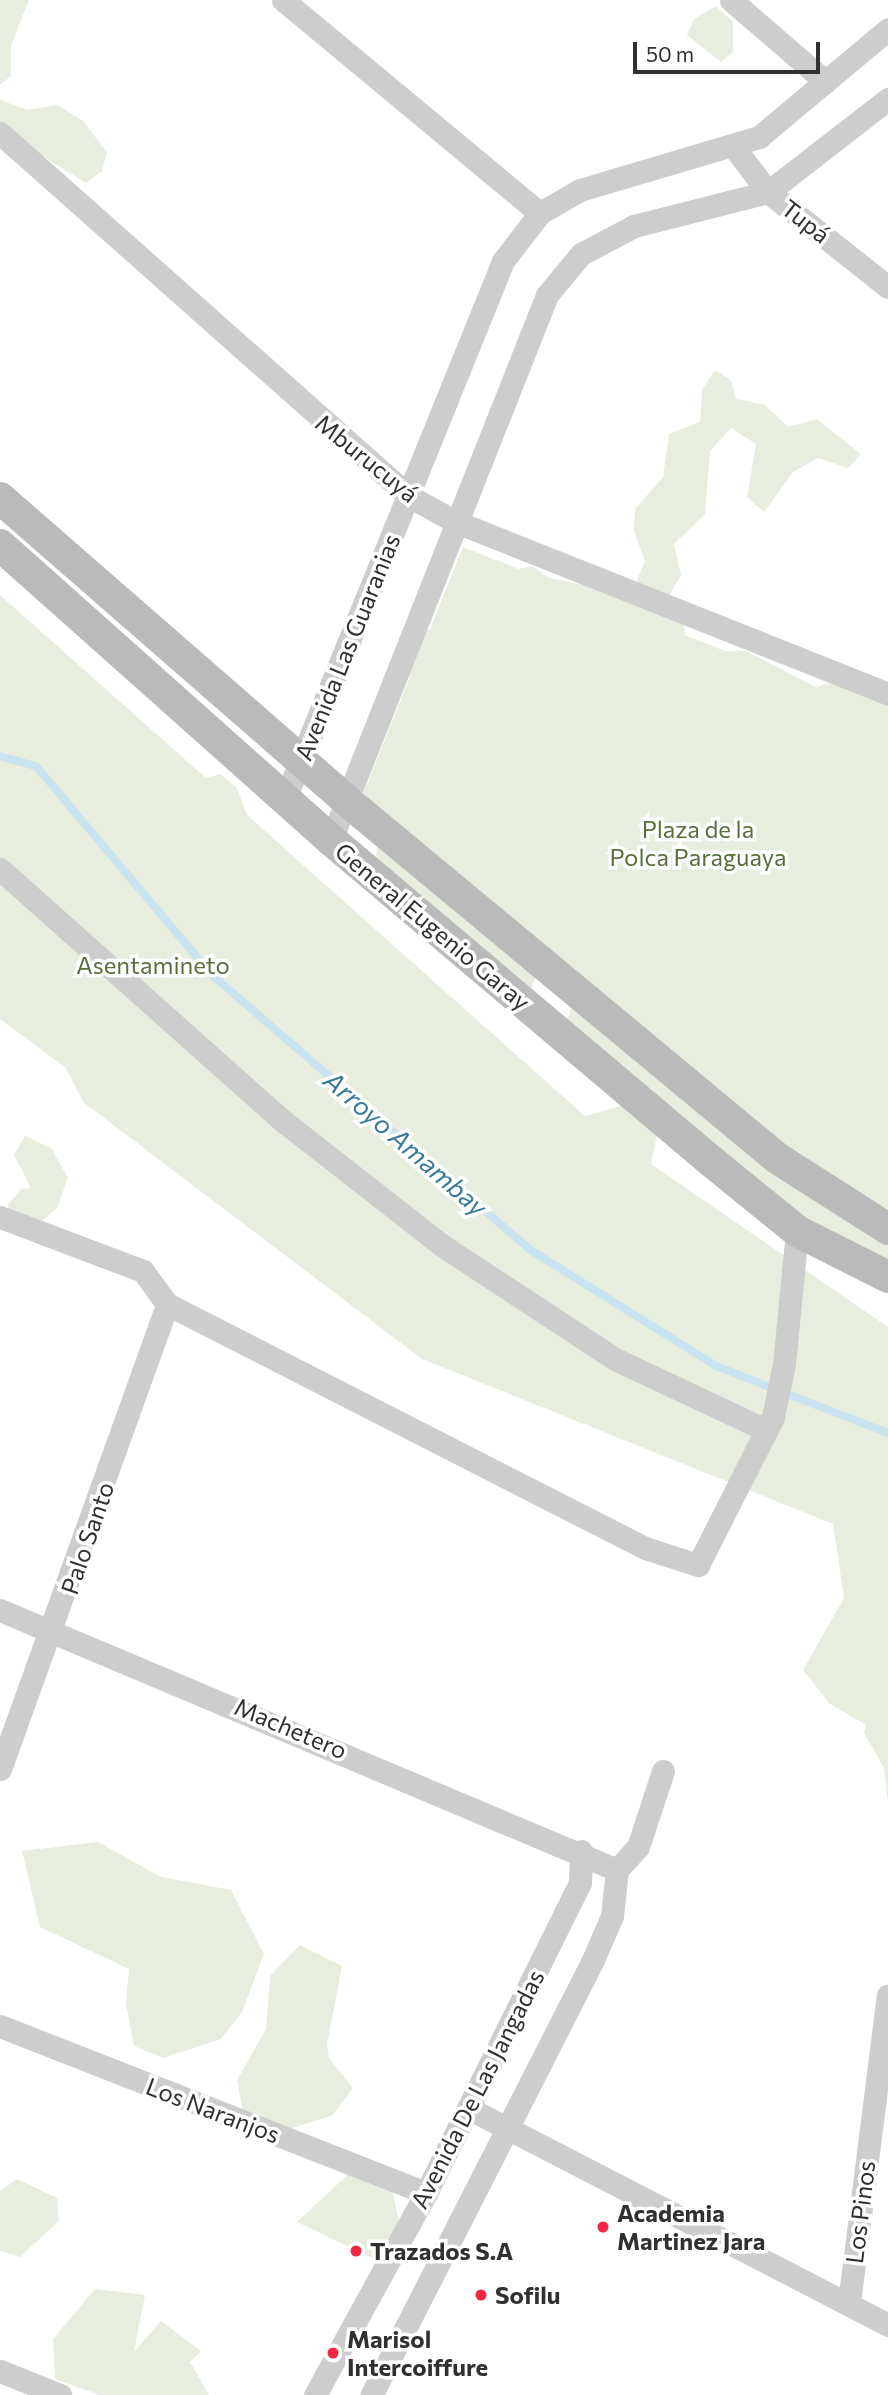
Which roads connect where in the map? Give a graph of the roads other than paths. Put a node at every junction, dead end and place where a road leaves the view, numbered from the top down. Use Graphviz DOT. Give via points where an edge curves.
graph roads {
  1 [pos="283,0"];
  2 [pos="731,0"];
  3 [pos="888,29"];
  4 [pos="825,82"];
  5 [pos="888,99"];
  6 [pos="0,133"];
  7 [pos="733,146"];
  8 [pos="768,192"];
  9 [pos="540,213"];
  10 [pos="888,287"];
  11 [pos="409,496"];
  12 [pos="0,498"];
  13 [pos="454,521"];
  14 [pos="0,545"];
  15 [pos="888,694"];
  16 [pos="300,761"];
  17 [pos="285,799"];
  18 [pos="347,801"];
  19 [pos="331,841"];
  20 [pos="0,869"];
  21 [pos="0,1217"];
  22 [pos="888,1229"];
  23 [pos="797,1231"];
  24 [pos="888,1277"];
  25 [pos="167,1304"];
  26 [pos="769,1423"];
  27 [pos="0,1610"];
  28 [pos="55,1628"];
  29 [pos="0,1769"];
  30 [pos="663,1771"];
  31 [pos="581,1851"];
  32 [pos="617,1870"];
  33 [pos="888,1995"];
  34 [pos="0,2026"];
  35 [pos="468,2108"];
  36 [pos="508,2130"];
  37 [pos="426,2193"];
  38 [pos="849,2303"];
  39 [pos="888,2325"];
  40 [pos="0,2371"];
  41 [pos="60,2395"];
  42 [pos="316,2395"];
  43 [pos="371,2395"];
  1 -- 9 [label="street"];
  2 -- 4 [label="street"];
  3 -- 4 [label="street, Avenida Las Guaranias"];
  4 -- 7 [label="street, Avenida Las Guaranias" via="760,137"];
  5 -- 8 [label="street"];
  6 -- 11 [label="street, Mburucuyá"];
  7 -- 8 [label="street, Tupá"];
  7 -- 9 [label="street, Avenida Las Guaranias" via="580,190"];
  8 -- 10 [label="street, Tupá"];
  8 -- 13 [label="street" via="634,226 582,254 547,295"];
  9 -- 11 [label="street, Avenida Las Guaranias" via="503,261"];
  11 -- 13 [label="street, Mburucuyá"];
  11 -- 16 [label="street, Avenida Las Guaranias"];
  12 -- 16 [label="street, General Eugenio Garay"];
  13 -- 15 [label="street, Mburucuyá"];
  13 -- 18 [label="street"];
  14 -- 17 [label="street, General Eugenio Garay"];
  16 -- 17 [label="street, Avenida Las Guaranias"];
  16 -- 18 [label="street, General Eugenio Garay"];
  17 -- 19 [label="street, General Eugenio Garay"];
  18 -- 19 [label="street"];
  18 -- 22 [label="street, General Eugenio Garay" via="777,1158"];
  19 -- 23 [label="street, General Eugenio Garay"];
  20 -- 26 [label="street" via="282,1121 443,1246 615,1359"];
  21 -- 25 [label="street" via="143,1271"];
  23 -- 24 [label="street, General Eugenio Garay"];
  23 -- 26 [label="street" via="784,1364"];
  25 -- 26 [label="street" via="645,1549 698,1565"];
  25 -- 28 [label="street, Palo Santo"];
  27 -- 28 [label="street, Machetero"];
  28 -- 29 [label="street, Palo Santo"];
  28 -- 31 [label="street, Machetero"];
  30 -- 32 [label="street" via="638,1847"];
  31 -- 32 [label="street, Machetero"];
  31 -- 35 [label="street, Avenida De Las Jangadas" via="580,1883"];
  32 -- 36 [label="street, Avenida De Las Jangadas" via="612,1916"];
  33 -- 38 [label="street, Los Pinos"];
  34 -- 37 [label="street, Los Naranjos"];
  35 -- 36 [label="street"];
  35 -- 37 [label="street, Avenida De Las Jangadas"];
  36 -- 38 [label="street"];
  36 -- 43 [label="street, Avenida De Las Jangadas"];
  37 -- 42 [label="street, Avenida De Las Jangadas"];
  38 -- 39 [label="street"];
  40 -- 41 [label="street"];
}
